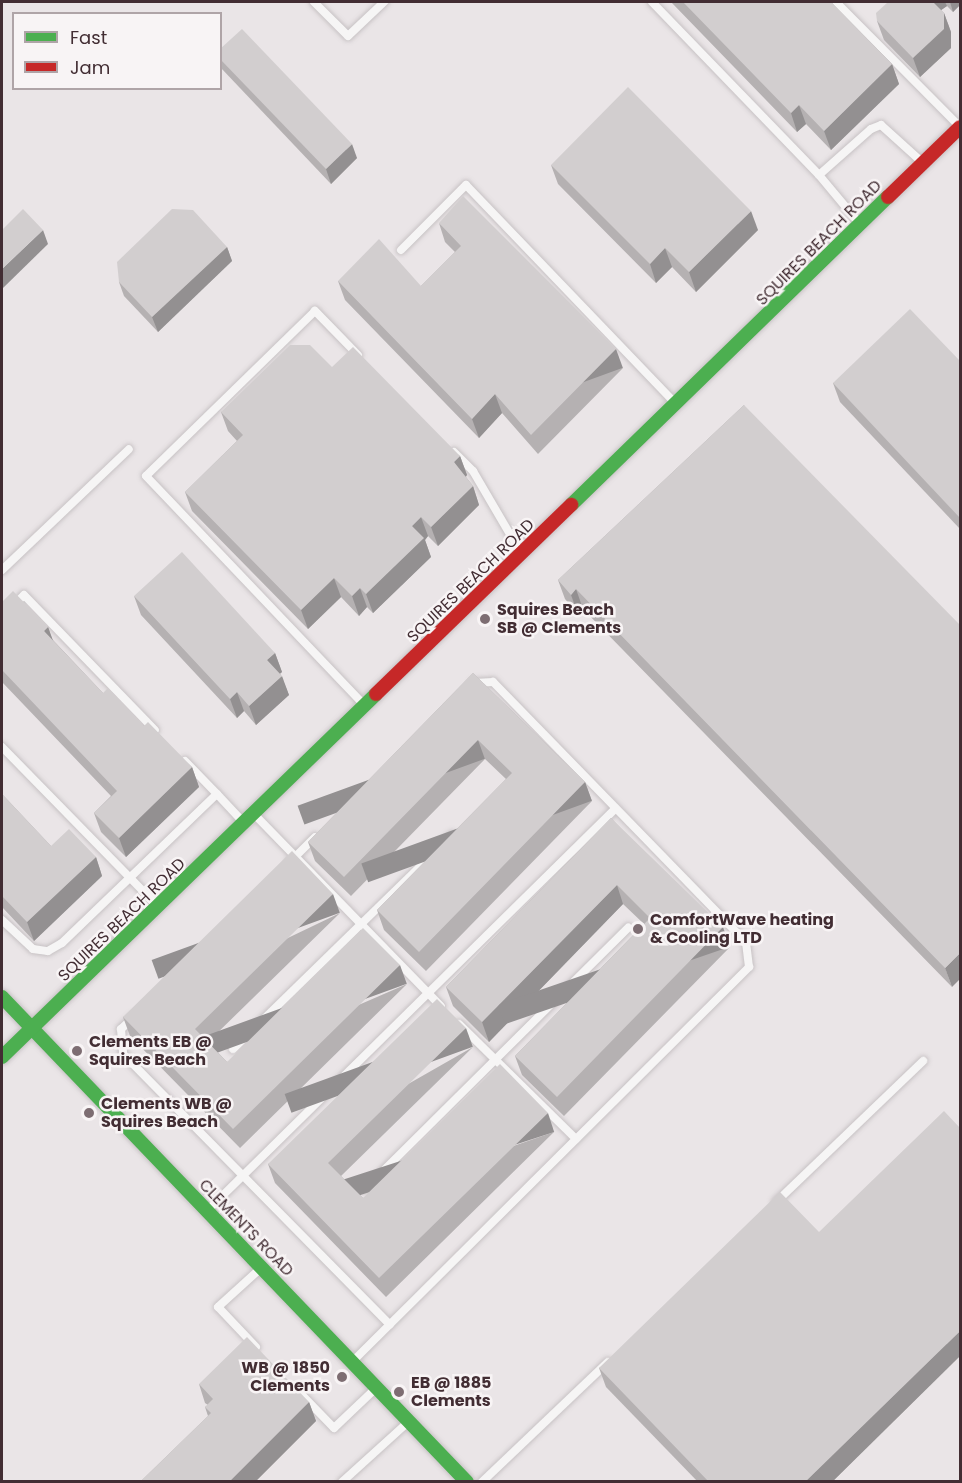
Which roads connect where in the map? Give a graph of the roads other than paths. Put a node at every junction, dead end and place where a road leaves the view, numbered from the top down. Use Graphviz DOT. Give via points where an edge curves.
graph roads {
  1 [pos="314,2"];
  2 [pos="384,2"];
  3 [pos="652,2"];
  4 [pos="836,2"];
  5 [pos="960,127"];
  6 [pos="923,163"];
  7 [pos="819,176"];
  8 [pos="860,224"];
  9 [pos="401,250"];
  10 [pos="365,362"];
  11 [pos="676,404"];
  12 [pos="448,446"];
  13 [pos="129,449"];
  14 [pos="522,555"];
  15 [pos="2,570"];
  16 [pos="2,617"];
  17 [pos="463,691"];
  18 [pos="364,705"];
  19 [pos="160,736"];
  20 [pos="2,747"];
  21 [pos="177,752"];
  22 [pos="217,794"];
  23 [pos="615,809"];
  24 [pos="249,819"];
  25 [pos="462,825"];
  26 [pos="325,828"];
  27 [pos="297,855"];
  28 [pos="280,872"];
  29 [pos="130,878"];
  30 [pos="158,907"];
  31 [pos="2,920"];
  32 [pos="362,924"];
  33 [pos="628,928"];
  34 [pos="427,993"];
  35 [pos="2,997"];
  36 [pos="138,1013"];
  37 [pos="32,1029"];
  38 [pos="233,1049"];
  39 [pos="2,1057"];
  40 [pos="496,1061"];
  41 [pos="923,1061"];
  42 [pos="576,1139"];
  43 [pos="244,1177"];
  44 [pos="365,1189"];
  45 [pos="767,1210"];
  46 [pos="207,1212"];
  47 [pos="261,1267"];
  48 [pos="390,1325"];
  49 [pos="620,1350"];
  50 [pos="268,1359"];
  51 [pos="353,1362"];
  52 [pos="292,1385"];
  53 [pos="377,1387"];
  54 [pos="410,1420"];
  55 [pos="342,1482"];
  56 [pos="467,1482"];
  57 [pos="482,1482"];
  1 -- 2 [label="lane" via="348,36"];
  3 -- 7 [label="lane"];
  4 -- 5 [label="lane"];
  5 -- 6 [label="street, SQUIRES BEACH ROAD"];
  6 -- 7 [label="lane" via="880,125"];
  6 -- 8 [label="street, SQUIRES BEACH ROAD"];
  7 -- 8 [label="lane"];
  8 -- 11 [label="street, SQUIRES BEACH ROAD"];
  9 -- 11 [label="lane" via="466,185"];
  10 -- 18 [label="lane" via="315,311 146,476"];
  11 -- 14 [label="street, SQUIRES BEACH ROAD"];
  12 -- 14 [label="lane" via="473,471"];
  13 -- 15 [label="lane"];
  14 -- 18 [label="street, SQUIRES BEACH ROAD"];
  16 -- 19 [label="lane" via="24,595"];
  17 -- 23 [label="lane" via="471,683 493,682"];
  18 -- 24 [label="street, SQUIRES BEACH ROAD"];
  20 -- 29 [label="lane"];
  21 -- 22 [label="lane"];
  22 -- 24 [label="lane"];
  22 -- 29 [label="lane"];
  23 -- 34 [label="lane"];
  23 -- 42 [label="lane" via="746,942 749,967"];
  24 -- 27 [label="lane"];
  24 -- 30 [label="street, SQUIRES BEACH ROAD"];
  25 -- 32 [label="lane"];
  26 -- 27 [label="lane"];
  27 -- 28 [label="lane"];
  27 -- 32 [label="lane"];
  29 -- 30 [label="lane"];
  29 -- 31 [label="lane" via="62,943 48,951 27,946"];
  30 -- 37 [label="street, SQUIRES BEACH ROAD"];
  32 -- 34 [label="lane"];
  32 -- 38 [label="lane"];
  33 -- 40 [label="lane"];
  34 -- 40 [label="lane"];
  34 -- 43 [label="lane"];
  35 -- 37 [label="street, CLEMENTS ROAD"];
  36 -- 43 [label="lane" via="121,1029 123,1054"];
  37 -- 39 [label="street, SQUIRES BEACH ROAD"];
  37 -- 46 [label="street, CLEMENTS ROAD"];
  40 -- 42 [label="lane"];
  40 -- 44 [label="lane"];
  41 -- 45 [label="lane"];
  42 -- 48 [label="lane"];
  43 -- 46 [label="lane"];
  43 -- 48 [label="lane"];
  46 -- 47 [label="street, CLEMENTS ROAD"];
  47 -- 50 [label="lane" via="218,1307"];
  47 -- 51 [label="street, CLEMENTS ROAD"];
  48 -- 51 [label="lane"];
  49 -- 57 [label="lane"];
  51 -- 53 [label="street, CLEMENTS ROAD"];
  52 -- 53 [label="lane" via="334,1428"];
  53 -- 54 [label="street, CLEMENTS ROAD"];
  54 -- 55 [label="lane"];
  54 -- 56 [label="street, CLEMENTS ROAD"];
}
